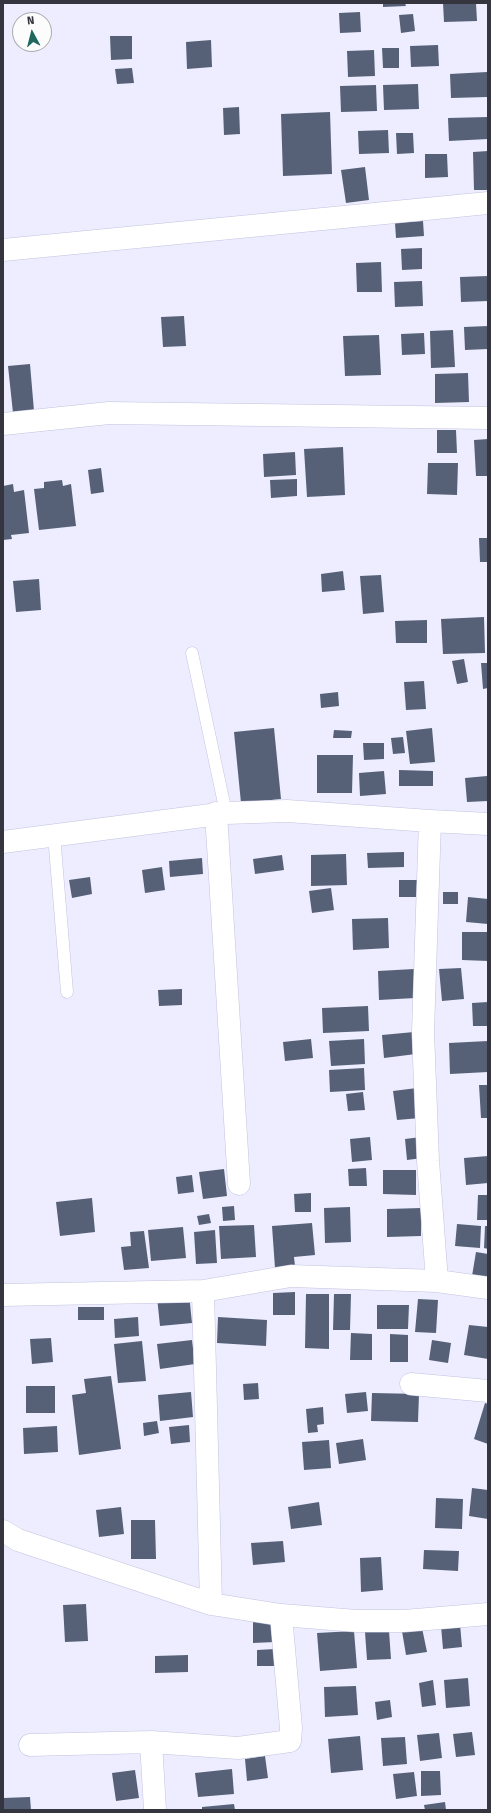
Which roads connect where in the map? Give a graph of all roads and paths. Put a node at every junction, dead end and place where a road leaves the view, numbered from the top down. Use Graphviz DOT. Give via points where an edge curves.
graph roads {
  1 [pos="488,203"];
  2 [pos="3,250"];
  3 [pos="488,418"];
  4 [pos="3,424"];
  5 [pos="192,653"];
  6 [pos="221,813"];
  7 [pos="430,821"];
  8 [pos="488,824"];
  9 [pos="54,835"];
  10 [pos="3,842"];
  11 [pos="67,992"];
  12 [pos="239,1184"];
  13 [pos="437,1281"];
  14 [pos="488,1288"];
  15 [pos="203,1291"];
  16 [pos="3,1295"];
  17 [pos="411,1384"];
  18 [pos="488,1391"];
  19 [pos="3,1531"];
  20 [pos="211,1604"];
  21 [pos="488,1614"];
  22 [pos="281,1615"];
  23 [pos="151,1742"];
  24 [pos="30,1745"];
  25 [pos="155,1810"];
  1 -- 2 [label="street"];
  3 -- 4 [label="street" via="108,413"];
  5 -- 6 [label="lane"];
  6 -- 7 [label="street" via="287,811"];
  6 -- 9 [label="street"];
  6 -- 12 [label="street"];
  7 -- 8 [label="street"];
  7 -- 13 [label="street" via="423,1032 428,1161"];
  9 -- 10 [label="street"];
  9 -- 11 [label="lane"];
  13 -- 14 [label="street"];
  13 -- 15 [label="street" via="291,1276"];
  15 -- 16 [label="street"];
  15 -- 20 [label="street"];
  17 -- 18 [label="street"];
  19 -- 20 [label="street" via="18,1540"];
  20 -- 22 [label="street"];
  21 -- 22 [label="street" via="404,1621 357,1621"];
  22 -- 23 [label="street" via="290,1741 238,1748"];
  23 -- 24 [label="street"];
  23 -- 25 [label="street"];
}
